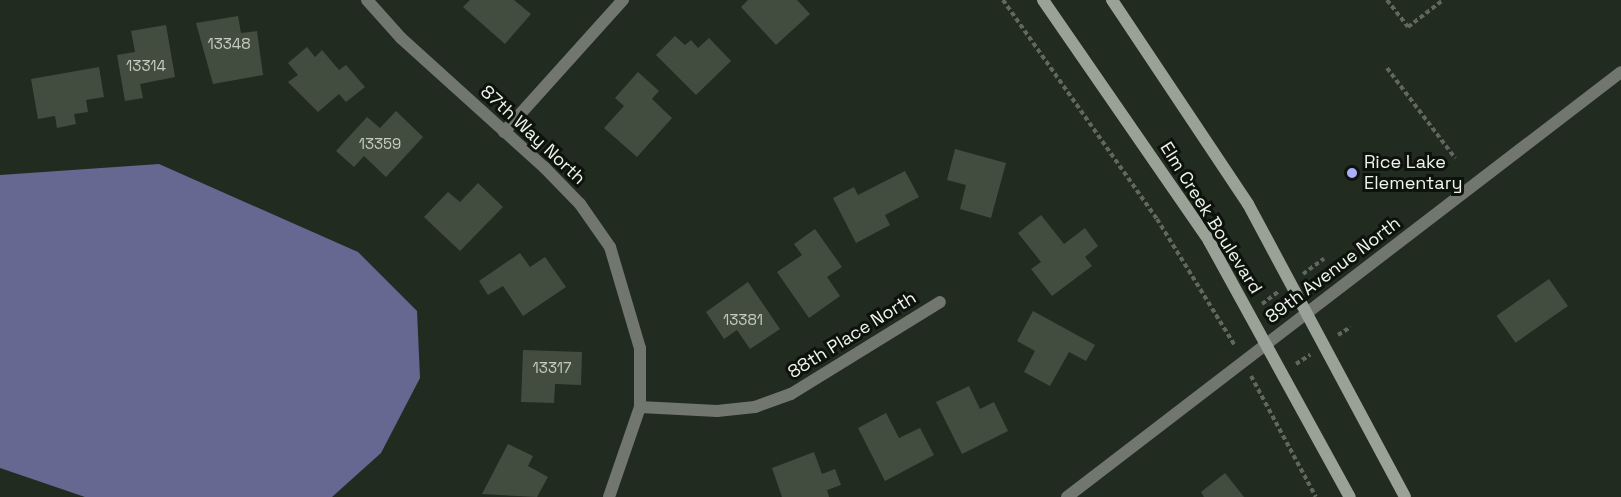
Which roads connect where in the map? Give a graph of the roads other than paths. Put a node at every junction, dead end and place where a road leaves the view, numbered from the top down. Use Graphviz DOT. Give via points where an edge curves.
graph roads {
  1 [pos="367,0"];
  2 [pos="623,0"];
  3 [pos="1043,0"];
  4 [pos="1112,0"];
  5 [pos="1621,72"];
  6 [pos="504,132"];
  7 [pos="940,302"];
  8 [pos="1309,311"];
  9 [pos="1266,344"];
  10 [pos="640,407"];
  11 [pos="609,497"];
  12 [pos="1067,497"];
  13 [pos="1350,497"];
  14 [pos="1405,497"];
  1 -- 6 [label="street, 87th Way North"];
  2 -- 6 [label="street"];
  3 -- 9 [label="main road, Elm Creek Boulevard" via="1209,241"];
  4 -- 8 [label="main road, Elm Creek Boulevard" via="1248,204"];
  5 -- 8 [label="street, 89th Avenue North"];
  6 -- 10 [label="street, 87th Way North" via="580,204 609,247 640,348"];
  7 -- 10 [label="street, 88th Place North" via="822,377 773,401 717,411"];
  8 -- 9 [label="street, 89th Avenue North"];
  8 -- 14 [label="main road, Elm Creek Boulevard"];
  9 -- 12 [label="street, 89th Avenue North"];
  9 -- 13 [label="main road, Elm Creek Boulevard"];
  10 -- 11 [label="street, 87th Way North"];
}
